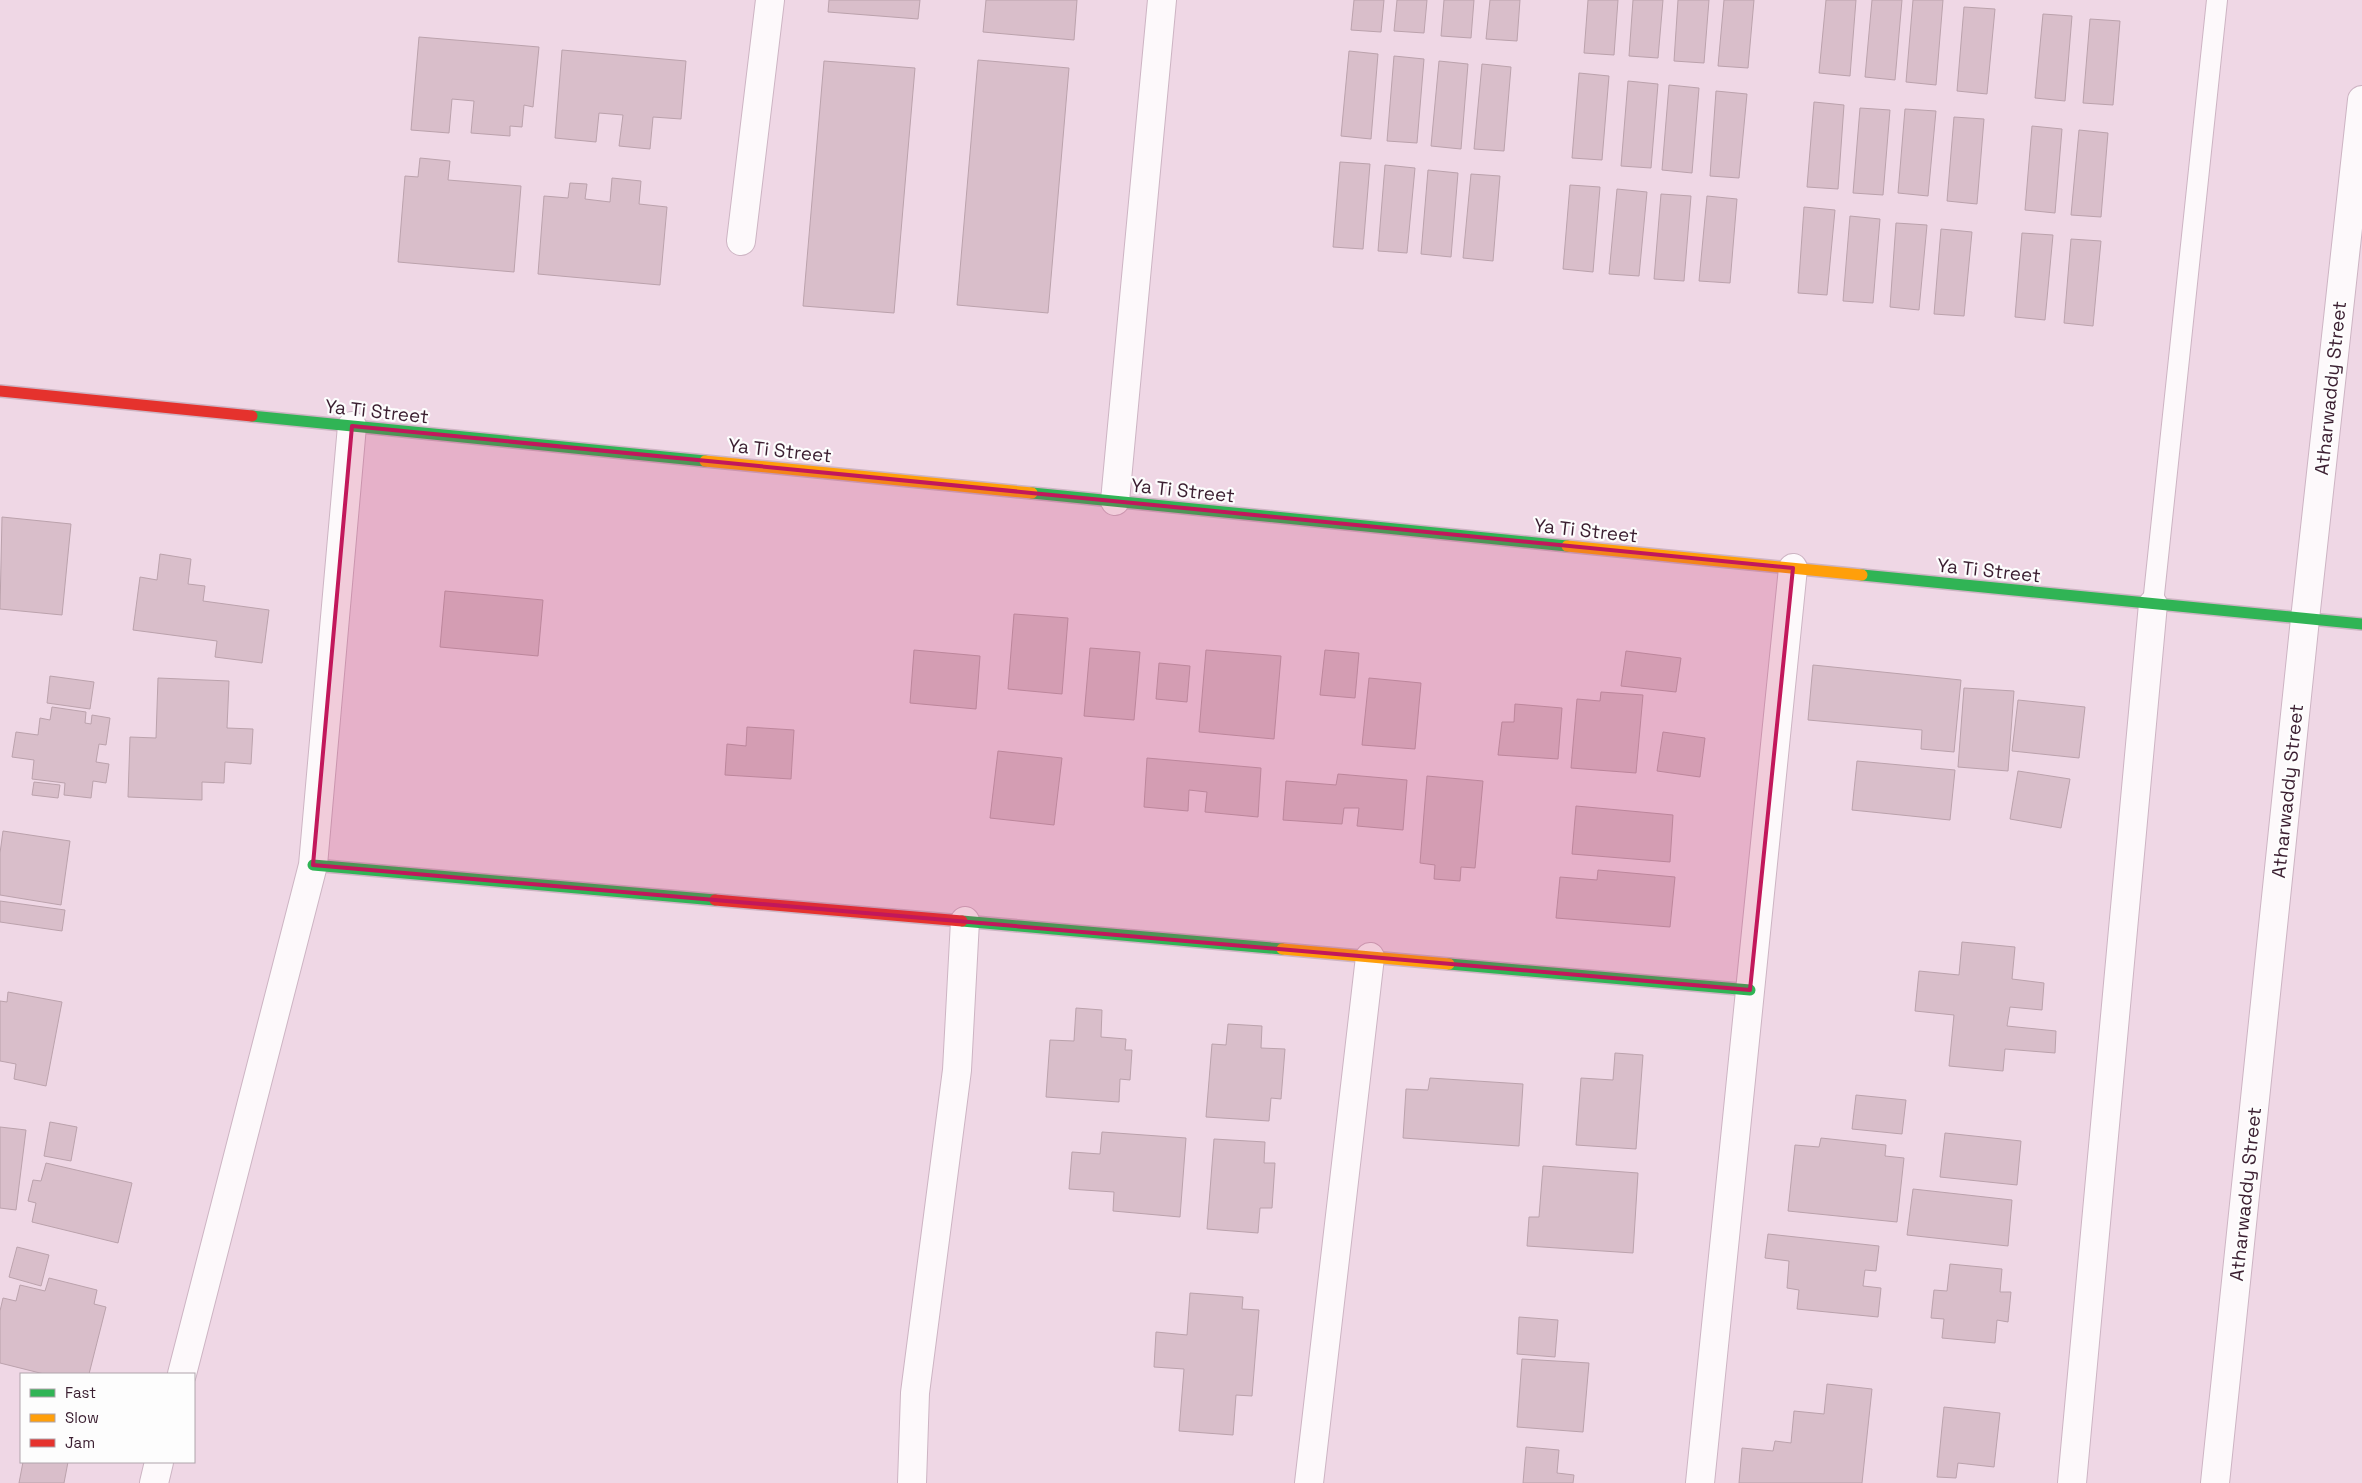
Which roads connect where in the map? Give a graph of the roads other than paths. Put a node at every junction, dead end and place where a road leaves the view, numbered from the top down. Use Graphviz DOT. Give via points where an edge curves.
graph roads {
  1 [pos="770,0"];
  2 [pos="1162,0"];
  3 [pos="2217,0"];
  4 [pos="2362,100"];
  5 [pos="741,241"];
  6 [pos="0,391"];
  7 [pos="352,426"];
  8 [pos="1115,501"];
  9 [pos="1792,568"];
  10 [pos="2153,604"];
  11 [pos="2305,619"];
  12 [pos="2362,624"];
  13 [pos="313,865"];
  14 [pos="965,921"];
  15 [pos="1370,956"];
  16 [pos="1750,990"];
  17 [pos="182,1373"];
  18 [pos="159,1463"];
  19 [pos="154,1483"];
  20 [pos="912,1483"];
  21 [pos="1308,1483"];
  22 [pos="1700,1483"];
  23 [pos="2072,1483"];
  24 [pos="2215,1483"];
  1 -- 5 [label="street"];
  2 -- 8 [label="street"];
  3 -- 10 [label="lane"];
  4 -- 11 [label="street, Atharwaddy Street"];
  6 -- 7 [label="street, Ya Ti Street"];
  7 -- 8 [label="street, Ya Ti Street"];
  7 -- 13 [label="street"];
  8 -- 9 [label="street, Ya Ti Street"];
  9 -- 10 [label="street, Ya Ti Street"];
  9 -- 16 [label="street"];
  10 -- 11 [label="street, Ya Ti Street"];
  10 -- 23 [label="street"];
  11 -- 12 [label="street, Ya Ti Street"];
  11 -- 24 [label="street, Atharwaddy Street"];
  13 -- 14 [label="street"];
  13 -- 17 [label="street"];
  14 -- 15 [label="street"];
  14 -- 20 [label="street" via="957,1070 915,1393"];
  15 -- 16 [label="street"];
  15 -- 21 [label="street"];
  16 -- 22 [label="street"];
  18 -- 19 [label="street"];
}
